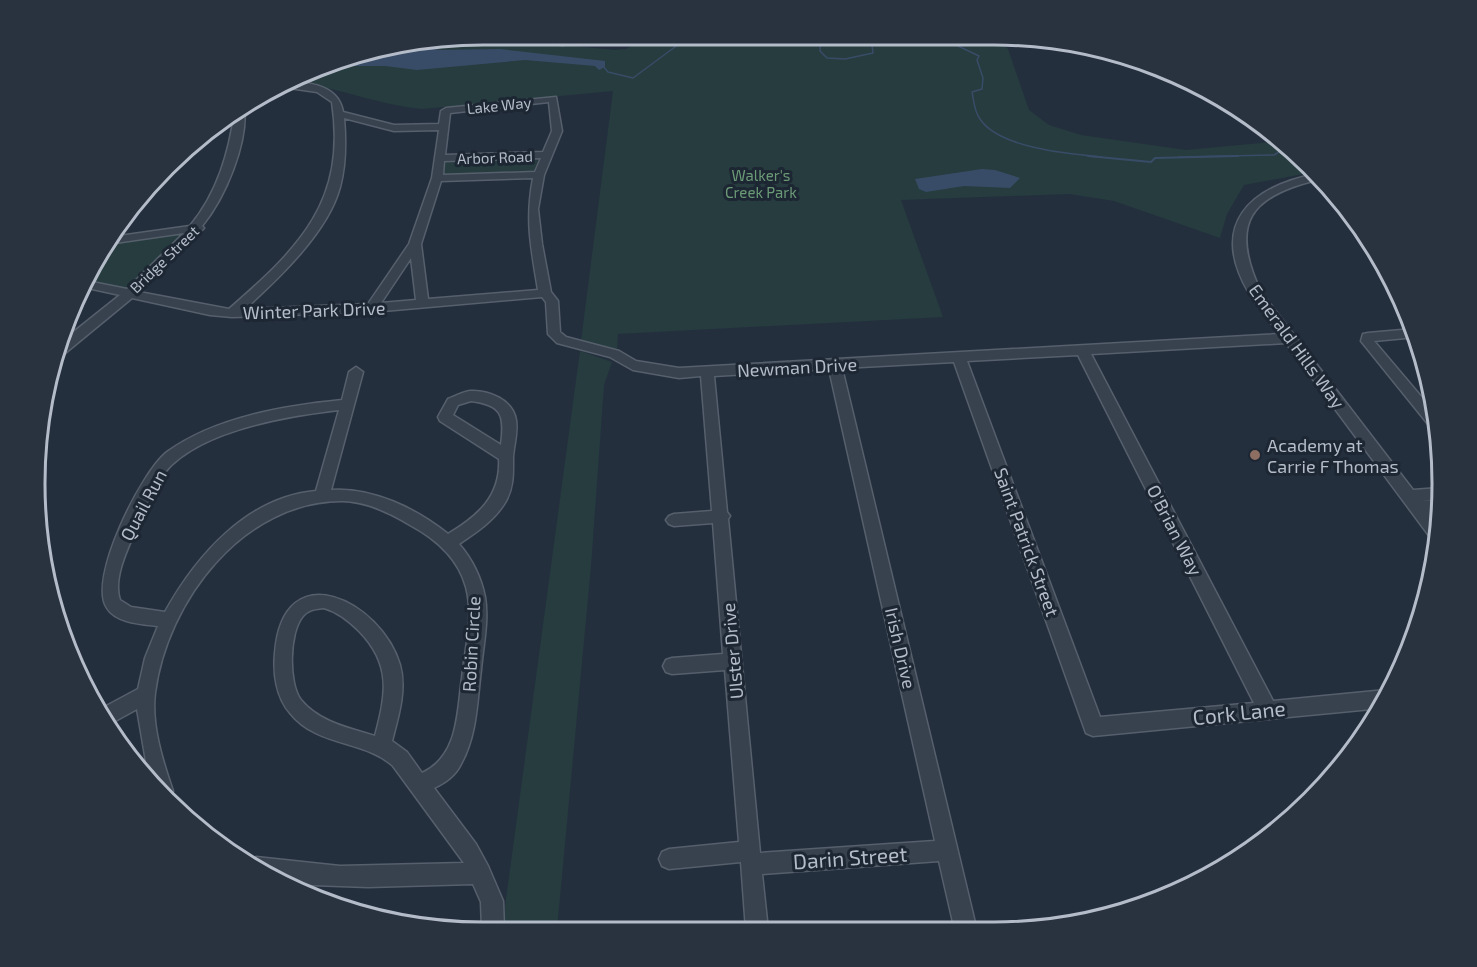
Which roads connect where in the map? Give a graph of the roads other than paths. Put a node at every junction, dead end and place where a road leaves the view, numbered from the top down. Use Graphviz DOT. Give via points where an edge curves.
graph roads {
  1 [pos="299,86"];
  2 [pos="553,99"];
  3 [pos="339,114"];
  4 [pos="239,120"];
  5 [pos="443,127"];
  6 [pos="548,155"];
  7 [pos="441,158"];
  8 [pos="539,175"];
  9 [pos="437,178"];
  10 [pos="1309,179"];
  11 [pos="198,228"];
  12 [pos="119,240"];
  13 [pos="415,244"];
  14 [pos="92,286"];
  15 [pos="130,293"];
  16 [pos="545,293"];
  17 [pos="423,304"];
  18 [pos="372,308"];
  19 [pos="232,313"];
  20 [pos="1405,333"];
  21 [pos="1290,338"];
  22 [pos="68,344"];
  23 [pos="1082,350"];
  24 [pos="959,358"];
  25 [pos="834,364"];
  26 [pos="356,372"];
  27 [pos="707,372"];
  28 [pos="346,404"];
  29 [pos="1426,412"];
  30 [pos="506,456"];
  31 [pos="322,496"];
  32 [pos="1432,497"];
  33 [pos="1413,502"];
  34 [pos="1431,505"];
  35 [pos="722,516"];
  36 [pos="674,519"];
  37 [pos="1430,524"];
  38 [pos="448,542"];
  39 [pos="169,620"];
  40 [pos="732,661"];
  41 [pos="672,666"];
  42 [pos="145,694"];
  43 [pos="1375,700"];
  44 [pos="1267,709"];
  45 [pos="110,713"];
  46 [pos="1093,727"];
  47 [pos="381,747"];
  48 [pos="158,777"];
  49 [pos="418,785"];
  50 [pos="949,850"];
  51 [pos="751,857"];
  52 [pos="669,859"];
  53 [pos="280,871"];
  54 [pos="481,873"];
  55 [pos="493,922"];
  56 [pos="756,922"];
  57 [pos="964,922"];
  1 -- 3 [label="street" via="334,97"];
  2 -- 5 [label="street, Lake Way" via="446,111"];
  2 -- 6 [label="street, Newman Drive" via="557,131"];
  3 -- 5 [label="street" via="394,128"];
  3 -- 19 [label="street" via="339,163 332,196 298,247 268,282"];
  4 -- 11 [label="street, Bridge Street" via="227,176"];
  5 -- 7 [label="street"];
  6 -- 7 [label="street, Arbor Road"];
  6 -- 8 [label="street, Newman Drive"];
  7 -- 9 [label="street"];
  8 -- 9 [label="street, Arbor Road"];
  8 -- 16 [label="street, Newman Drive" via="533,209"];
  9 -- 13 [label="street"];
  10 -- 21 [label="street, Emerald Hills Way" via="1285,184 1262,196 1248,209 1239,229 1241,264 1246,277"];
  11 -- 12 [label="street"];
  11 -- 15 [label="street, Bridge Street"];
  13 -- 17 [label="street"];
  13 -- 18 [label="street"];
  14 -- 15 [label="street, Winter Park Drive"];
  15 -- 19 [label="street, Winter Park Drive"];
  15 -- 22 [label="street, Bridge Street"];
  16 -- 17 [label="street, Winter Park Drive"];
  16 -- 27 [label="street, Newman Drive" via="552,301 554,334 562,340 656,371"];
  17 -- 18 [label="street, Winter Park Drive"];
  18 -- 19 [label="street, Winter Park Drive"];
  20 -- 29 [label="street" via="1368,337 1367,341"];
  21 -- 23 [label="street, Newman Drive"];
  21 -- 33 [label="street, Emerald Hills Way"];
  23 -- 24 [label="street, Newman Drive"];
  23 -- 44 [label="street, O'Brian Way"];
  24 -- 25 [label="street, Newman Drive"];
  24 -- 46 [label="street, Saint Patrick Street"];
  25 -- 27 [label="street, Newman Drive"];
  25 -- 50 [label="street, Irish Drive"];
  26 -- 28 [label="street"];
  27 -- 35 [label="street, Ulster Drive"];
  28 -- 31 [label="street"];
  28 -- 39 [label="street, Quail Run" via="306,408 225,431 182,450 162,466 114,563 108,596 120,610"];
  30 -- 30 [label="street" via="511,423 506,408 489,397 470,396 453,402 445,417"];
  30 -- 38 [label="street" via="507,478 499,502 474,527"];
  31 -- 38 [label="street, Robin Circle" via="359,497 389,506"];
  31 -- 39 [label="street, Robin Circle" via="295,500 278,508 219,547 199,568"];
  32 -- 33 [label="street"];
  33 -- 34 [label="street"];
  33 -- 37 [label="street, Emerald Hills Way"];
  35 -- 36 [label="street"];
  35 -- 40 [label="street, Ulster Drive"];
  38 -- 49 [label="street, Robin Circle" via="464,561 476,590 465,720 457,754 445,770"];
  39 -- 42 [label="street, Robin Circle"];
  40 -- 41 [label="street"];
  40 -- 51 [label="street, Ulster Drive"];
  42 -- 45 [label="street"];
  42 -- 48 [label="street, Robin Circle"];
  43 -- 44 [label="street, Cork Lane"];
  44 -- 46 [label="street, Cork Lane"];
  47 -- 47 [label="street" via="325,729 307,718 286,691 283,666 290,625 296,612 310,602 340,606 384,646 394,679 394,697"];
  47 -- 49 [label="street" via="400,759"];
  49 -- 54 [label="street" via="469,851"];
  50 -- 51 [label="street, Darin Street"];
  50 -- 57 [label="street, Irish Drive"];
  51 -- 52 [label="street, Darin Street"];
  51 -- 56 [label="street, Ulster Drive"];
  53 -- 54 [label="street" via="345,878"];
  54 -- 55 [label="street" via="492,902"];
}
